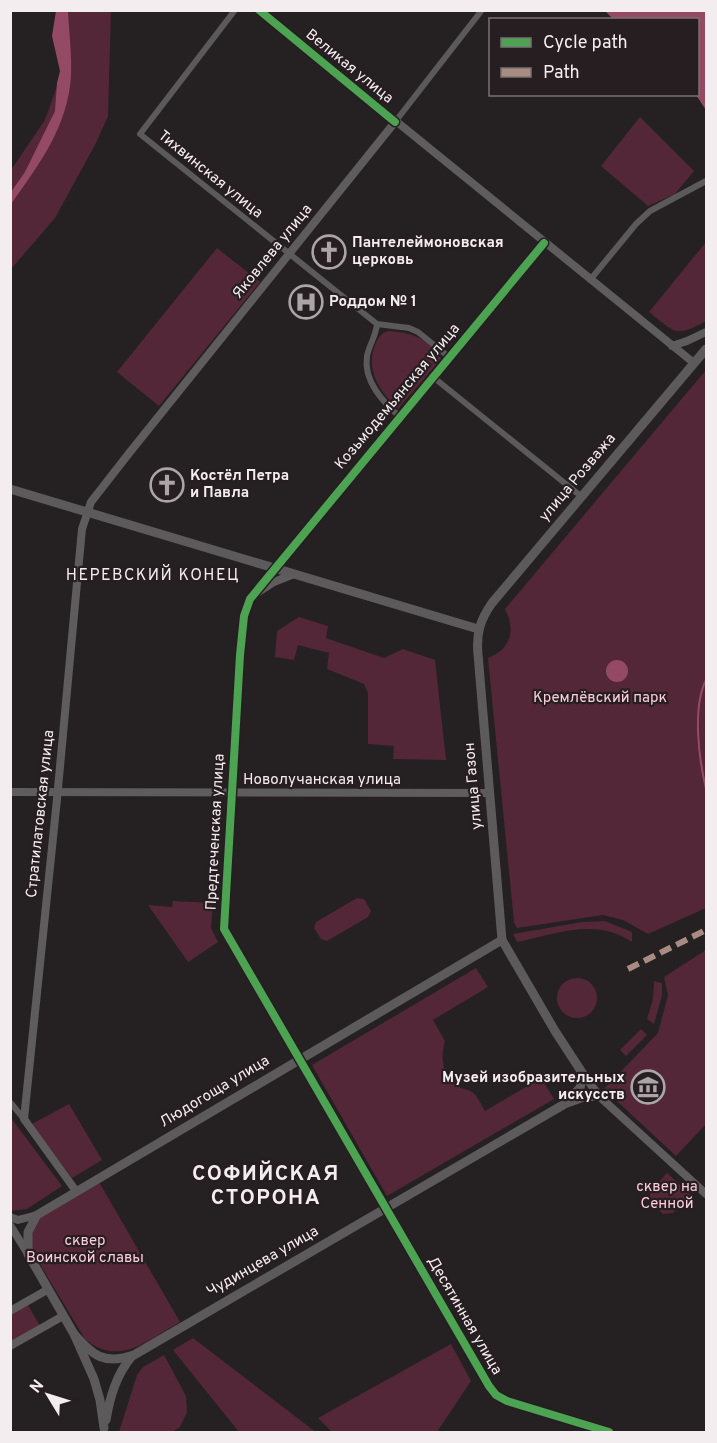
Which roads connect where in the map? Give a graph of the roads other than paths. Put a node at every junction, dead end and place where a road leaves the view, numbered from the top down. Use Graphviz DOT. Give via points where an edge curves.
graph roads {
  1 [pos="258,10"];
  2 [pos="482,10"];
  3 [pos="232,12"];
  4 [pos="395,122"];
  5 [pos="706,181"];
  6 [pos="543,243"];
  7 [pos="289,254"];
  8 [pos="590,280"];
  9 [pos="377,324"];
  10 [pos="706,332"];
  11 [pos="672,346"];
  12 [pos="706,349"];
  13 [pos="449,357"];
  14 [pos="694,363"];
  15 [pos="433,377"];
  16 [pos="400,417"];
  17 [pos="10,489"];
  18 [pos="582,497"];
  19 [pos="86,511"];
  20 [pos="274,568"];
  21 [pos="294,574"];
  22 [pos="249,599"];
  23 [pos="478,629"];
  24 [pos="10,792"];
  25 [pos="58,792"];
  26 [pos="232,793"];
  27 [pos="490,794"];
  28 [pos="502,940"];
  29 [pos="300,1059"];
  30 [pos="583,1074"];
  31 [pos="600,1097"];
  32 [pos="10,1102"];
  33 [pos="563,1105"];
  34 [pos="24,1119"];
  35 [pos="76,1191"];
  36 [pos="706,1194"];
  37 [pos="387,1208"];
  38 [pos="37,1215"];
  39 [pos="10,1217"];
  40 [pos="10,1225"];
  41 [pos="28,1254"];
  42 [pos="47,1290"];
  43 [pos="10,1311"];
  44 [pos="63,1316"];
  45 [pos="74,1334"];
  46 [pos="10,1346"];
  47 [pos="134,1355"];
  48 [pos="104,1430"];
  49 [pos="609,1432"];
  1 -- 4 [label="street, Великая улица"];
  2 -- 4 [label="street, Яковлева улица"];
  3 -- 7 [label="street, Тихвинская улица" via="140,134"];
  4 -- 6 [label="street, Великая улица"];
  4 -- 7 [label="street, Яковлева улица"];
  5 -- 8 [label="street" via="650,211"];
  6 -- 8 [label="street, Великая улица"];
  6 -- 13 [label="street, Козьмодемьянская улица"];
  7 -- 9 [label="street, Тихвинская улица"];
  7 -- 19 [label="street, Яковлева улица"];
  8 -- 11 [label="street, Великая улица"];
  9 -- 13 [label="street" via="410,328"];
  9 -- 16 [label="street" via="367,355 369,375 382,398"];
  10 -- 11 [label="street"];
  11 -- 14 [label="street, Великая улица"];
  12 -- 14 [label="main road, улица Розважа"];
  13 -- 15 [label="street, Козьмодемьянская улица"];
  14 -- 18 [label="main road, улица Розважа"];
  15 -- 16 [label="street, Козьмодемьянская улица"];
  15 -- 18 [label="street"];
  16 -- 20 [label="street, Козьмодемьянская улица"];
  17 -- 19 [label="main road"];
  18 -- 23 [label="main road, улица Розважа" via="492,603"];
  19 -- 20 [label="main road"];
  19 -- 25 [label="street, Стратилатовская улица"];
  20 -- 21 [label="main road"];
  20 -- 22 [label="street, Предтеченская улица"];
  21 -- 22 [label="street"];
  21 -- 23 [label="main road"];
  22 -- 26 [label="street, Предтеченская улица" via="244,616"];
  23 -- 27 [label="main road, улица Газон"];
  24 -- 25 [label="street, Новолучанская улица"];
  25 -- 26 [label="street, Новолучанская улица"];
  25 -- 34 [label="street, Стратилатовская улица"];
  26 -- 27 [label="street, Новолучанская улица"];
  26 -- 29 [label="street, Предтеченская улица" via="224,929"];
  27 -- 28 [label="main road, улица Газон"];
  28 -- 29 [label="main road, Людогоща улица"];
  28 -- 30 [label="main road"];
  29 -- 35 [label="main road, Людогоща улица"];
  29 -- 37 [label="street, Предтеченская улица"];
  30 -- 31 [label="street"];
  30 -- 33 [label="main road, Чудинцева улица" via="580,1088"];
  31 -- 33 [label="street, Чудинцева улица" via="585,1096"];
  31 -- 36 [label="street"];
  32 -- 34 [label="street"];
  33 -- 37 [label="main road, Чудинцева улица"];
  34 -- 35 [label="street"];
  35 -- 38 [label="main road, Людогоща улица"];
  37 -- 47 [label="main road, Чудинцева улица"];
  37 -- 49 [label="street, Десятинная улица" via="496,1395"];
  38 -- 39 [label="street, Людогоща улица" via="18,1220"];
  38 -- 41 [label="main road" via="28,1233"];
  40 -- 41 [label="street"];
  41 -- 42 [label="main road"];
  42 -- 43 [label="street"];
  42 -- 44 [label="main road"];
  44 -- 45 [label="main road"];
  44 -- 46 [label="street"];
  45 -- 47 [label="main road, Чудинцева улица" via="98,1356 116,1360"];
  45 -- 48 [label="main road" via="94,1379"];
  47 -- 48 [label="main road, Чудинцева улица" via="117,1380"];
}
